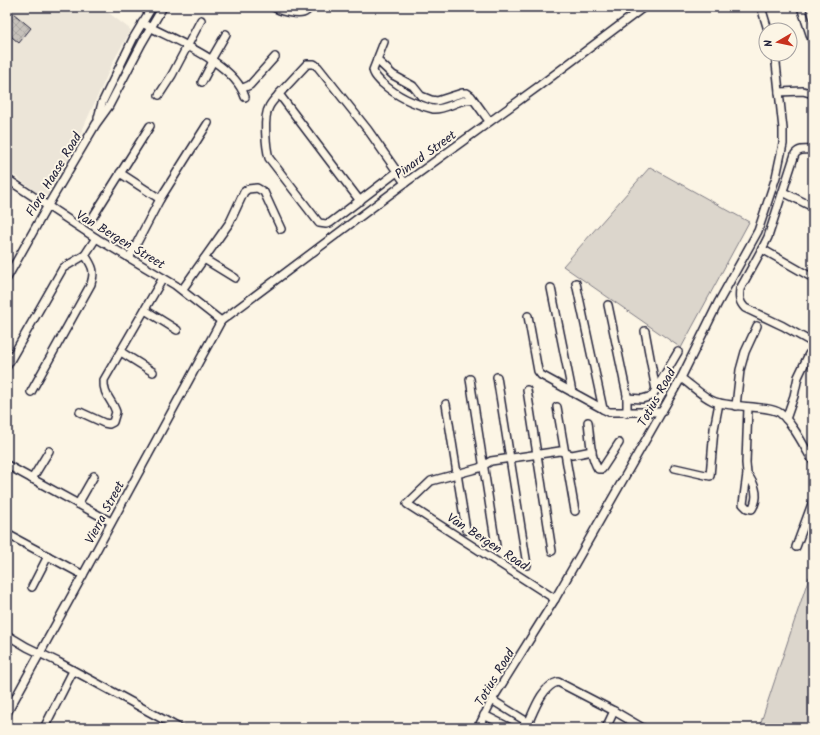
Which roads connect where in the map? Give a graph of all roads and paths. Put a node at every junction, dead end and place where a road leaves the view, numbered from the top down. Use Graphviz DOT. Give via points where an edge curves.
graph roads {
  1 [pos="152,7"];
  2 [pos="163,7"];
  3 [pos="274,7"];
  4 [pos="310,7"];
  5 [pos="644,7"];
  6 [pos="761,7"];
  7 [pos="801,7"];
  8 [pos="201,20"];
  9 [pos="766,22"];
  10 [pos="142,24"];
  11 [pos="151,28"];
  12 [pos="226,34"];
  13 [pos="384,42"];
  14 [pos="813,43"];
  15 [pos="187,47"];
  16 [pos="275,57"];
  17 [pos="377,60"];
  18 [pos="212,61"];
  19 [pos="776,62"];
  20 [pos="202,82"];
  21 [pos="242,88"];
  22 [pos="779,92"];
  23 [pos="280,94"];
  24 [pos="813,94"];
  25 [pos="160,95"];
  26 [pos="419,95"];
  27 [pos="245,97"];
  28 [pos="473,100"];
  29 [pos="415,103"];
  30 [pos="489,122"];
  31 [pos="208,123"];
  32 [pos="96,124"];
  33 [pos="150,126"];
  34 [pos="813,150"];
  35 [pos="398,172"];
  36 [pos="120,173"];
  37 [pos="7,179"];
  38 [pos="405,183"];
  39 [pos="783,192"];
  40 [pos="160,198"];
  41 [pos="360,201"];
  42 [pos="46,207"];
  43 [pos="813,207"];
  44 [pos="91,220"];
  45 [pos="282,229"];
  46 [pos="96,238"];
  47 [pos="762,250"];
  48 [pos="86,255"];
  49 [pos="129,258"];
  50 [pos="204,259"];
  51 [pos="7,278"];
  52 [pos="164,278"];
  53 [pos="235,278"];
  54 [pos="813,278"];
  55 [pos="576,283"];
  56 [pos="551,288"];
  57 [pos="182,290"];
  58 [pos="608,304"];
  59 [pos="145,310"];
  60 [pos="528,316"];
  61 [pos="221,321"];
  62 [pos="757,326"];
  63 [pos="178,330"];
  64 [pos="645,331"];
  65 [pos="813,343"];
  66 [pos="121,352"];
  67 [pos="678,352"];
  68 [pos="809,354"];
  69 [pos="7,366"];
  70 [pos="153,372"];
  71 [pos="497,377"];
  72 [pos="680,378"];
  73 [pos="470,379"];
  74 [pos="527,390"];
  75 [pos="656,390"];
  76 [pos="31,392"];
  77 [pos="572,392"];
  78 [pos="627,398"];
  79 [pos="719,403"];
  80 [pos="446,404"];
  81 [pos="736,406"];
  82 [pos="557,407"];
  83 [pos="748,408"];
  84 [pos="602,409"];
  85 [pos="80,412"];
  86 [pos="627,412"];
  87 [pos="662,412"];
  88 [pos="786,419"];
  89 [pos="588,422"];
  90 [pos="619,443"];
  91 [pos="49,451"];
  92 [pos="564,451"];
  93 [pos="592,452"];
  94 [pos="538,454"];
  95 [pos="509,458"];
  96 [pos="813,461"];
  97 [pos="7,465"];
  98 [pos="483,466"];
  99 [pos="675,468"];
  100 [pos="458,474"];
  101 [pos="747,474"];
  102 [pos="94,476"];
  103 [pos="32,479"];
  104 [pos="813,501"];
  105 [pos="78,504"];
  106 [pos="575,511"];
  107 [pos="111,522"];
  108 [pos="466,530"];
  109 [pos="7,534"];
  110 [pos="496,546"];
  111 [pos="796,547"];
  112 [pos="552,550"];
  113 [pos="48,556"];
  114 [pos="527,565"];
  115 [pos="83,576"];
  116 [pos="32,587"];
  117 [pos="555,599"];
  118 [pos="7,635"];
  119 [pos="40,653"];
  120 [pos="73,671"];
  121 [pos="492,700"];
  122 [pos="614,711"];
  123 [pos="7,714"];
  124 [pos="484,715"];
  125 [pos="528,725"];
  126 [pos="44,728"];
  127 [pos="178,728"];
  128 [pos="478,728"];
  129 [pos="510,728"];
  130 [pos="606,728"];
  131 [pos="643,728"];
  1 -- 10 [label="street, Flora Haase Road"];
  2 -- 11 [label="street, Flora Haase Road"];
  3 -- 4 [label="street" via="300,14"];
  5 -- 30 [label="street, Pinard Street"];
  6 -- 9 [label="street"];
  7 -- 14 [label="street"];
  8 -- 15 [label="street"];
  10 -- 11 [label="street"];
  10 -- 32 [label="street, Flora Haase Road" via="102,103"];
  11 -- 15 [label="street"];
  11 -- 32 [label="street, Flora Haase Road" via="109,106"];
  12 -- 18 [label="street"];
  13 -- 17 [label="street"];
  15 -- 18 [label="street"];
  15 -- 25 [label="street"];
  16 -- 21 [label="street" via="250,85"];
  17 -- 26 [label="street" via="393,75 413,86"];
  17 -- 29 [label="street" via="374,75 395,94"];
  18 -- 20 [label="street"];
  18 -- 21 [label="street" via="232,75"];
  19 -- 22 [label="street, Totius Road"];
  21 -- 27 [label="street"];
  22 -- 24 [label="street"];
  22 -- 72 [label="street, Totius Road" via="783,144 763,219"];
  23 -- 35 [label="street" via="307,64 316,65"];
  23 -- 41 [label="street"];
  23 -- 41 [label="street" via="267,110 267,152 315,220 322,224 330,223"];
  26 -- 28 [label="street" via="437,101 465,93"];
  26 -- 29 [label="street"];
  28 -- 29 [label="street" via="436,110"];
  28 -- 30 [label="street"];
  30 -- 38 [label="street, Pinard Street"];
  31 -- 40 [label="street"];
  32 -- 42 [label="street, Flora Haase Road"];
  33 -- 36 [label="street"];
  34 -- 39 [label="street" via="802,150 795,154"];
  35 -- 38 [label="street"];
  35 -- 41 [label="street"];
  36 -- 40 [label="street"];
  36 -- 44 [label="street"];
  37 -- 42 [label="street, Van Bergen Street"];
  38 -- 61 [label="street, Pinard Street"];
  39 -- 43 [label="street"];
  39 -- 47 [label="street"];
  40 -- 49 [label="street"];
  42 -- 46 [label="street, Van Bergen Street"];
  42 -- 51 [label="street, Flora Haase Road"];
  45 -- 50 [label="street" via="264,192 257,188 248,189 241,197 230,222"];
  46 -- 48 [label="street"];
  46 -- 49 [label="street, Van Bergen Street"];
  47 -- 54 [label="street"];
  47 -- 65 [label="street" via="740,289 740,303"];
  48 -- 69 [label="street" via="63,268"];
  48 -- 76 [label="street" via="94,274 92,284"];
  49 -- 52 [label="street, Van Bergen Street"];
  50 -- 53 [label="street"];
  50 -- 57 [label="street"];
  52 -- 57 [label="street, Van Bergen Street"];
  52 -- 59 [label="street"];
  55 -- 84 [label="street"];
  56 -- 77 [label="street"];
  57 -- 61 [label="street, Van Bergen Street"];
  58 -- 78 [label="street"];
  59 -- 63 [label="street"];
  59 -- 66 [label="street"];
  60 -- 77 [label="street" via="538,371"];
  61 -- 107 [label="street, Vierra Street"];
  62 -- 81 [label="street" via="740,370"];
  64 -- 75 [label="street"];
  66 -- 70 [label="street"];
  66 -- 85 [label="street" via="104,380 104,390 116,412 113,422 104,423"];
  67 -- 75 [label="street"];
  68 -- 88 [label="street" via="798,377"];
  71 -- 95 [label="street"];
  72 -- 79 [label="street"];
  72 -- 87 [label="street, Totius Road"];
  73 -- 98 [label="street"];
  74 -- 94 [label="street"];
  75 -- 78 [label="street" via="652,396 642,399"];
  77 -- 84 [label="street"];
  78 -- 86 [label="street"];
  79 -- 81 [label="street"];
  79 -- 99 [label="street" via="710,476"];
  80 -- 100 [label="street"];
  81 -- 83 [label="street"];
  82 -- 92 [label="street"];
  83 -- 88 [label="street" via="778,412"];
  83 -- 101 [label="street"];
  84 -- 86 [label="street" via="609,412"];
  86 -- 87 [label="street"];
  87 -- 117 [label="street, Totius Road"];
  88 -- 96 [label="street"];
  89 -- 93 [label="street"];
  90 -- 93 [label="street" via="602,469 598,469"];
  91 -- 103 [label="street"];
  92 -- 93 [label="street" via="572,455"];
  92 -- 94 [label="street"];
  92 -- 106 [label="street"];
  94 -- 95 [label="street"];
  94 -- 112 [label="street"];
  95 -- 98 [label="street" via="491,461"];
  95 -- 114 [label="street"];
  97 -- 103 [label="street"];
  98 -- 100 [label="street"];
  98 -- 110 [label="street"];
  100 -- 108 [label="street"];
  100 -- 117 [label="street, Van Bergen Road" via="431,481 407,504"];
  102 -- 105 [label="street"];
  103 -- 105 [label="street"];
  104 -- 111 [label="street"];
  105 -- 107 [label="street"];
  107 -- 115 [label="street, Vierra Street"];
  109 -- 113 [label="street"];
  113 -- 115 [label="street"];
  113 -- 116 [label="street"];
  115 -- 119 [label="street, Vierra Street"];
  117 -- 121 [label="street, Totius Road"];
  118 -- 119 [label="street"];
  119 -- 120 [label="street"];
  119 -- 123 [label="street, Vierra Street"];
  120 -- 126 [label="street"];
  120 -- 127 [label="street"];
  121 -- 124 [label="street, Totius Road"];
  121 -- 125 [label="street"];
  122 -- 125 [label="street" via="558,682 550,686 536,706"];
  122 -- 130 [label="street"];
  122 -- 131 [label="street"];
  124 -- 128 [label="street, Totius Road"];
  124 -- 129 [label="street"];
}
